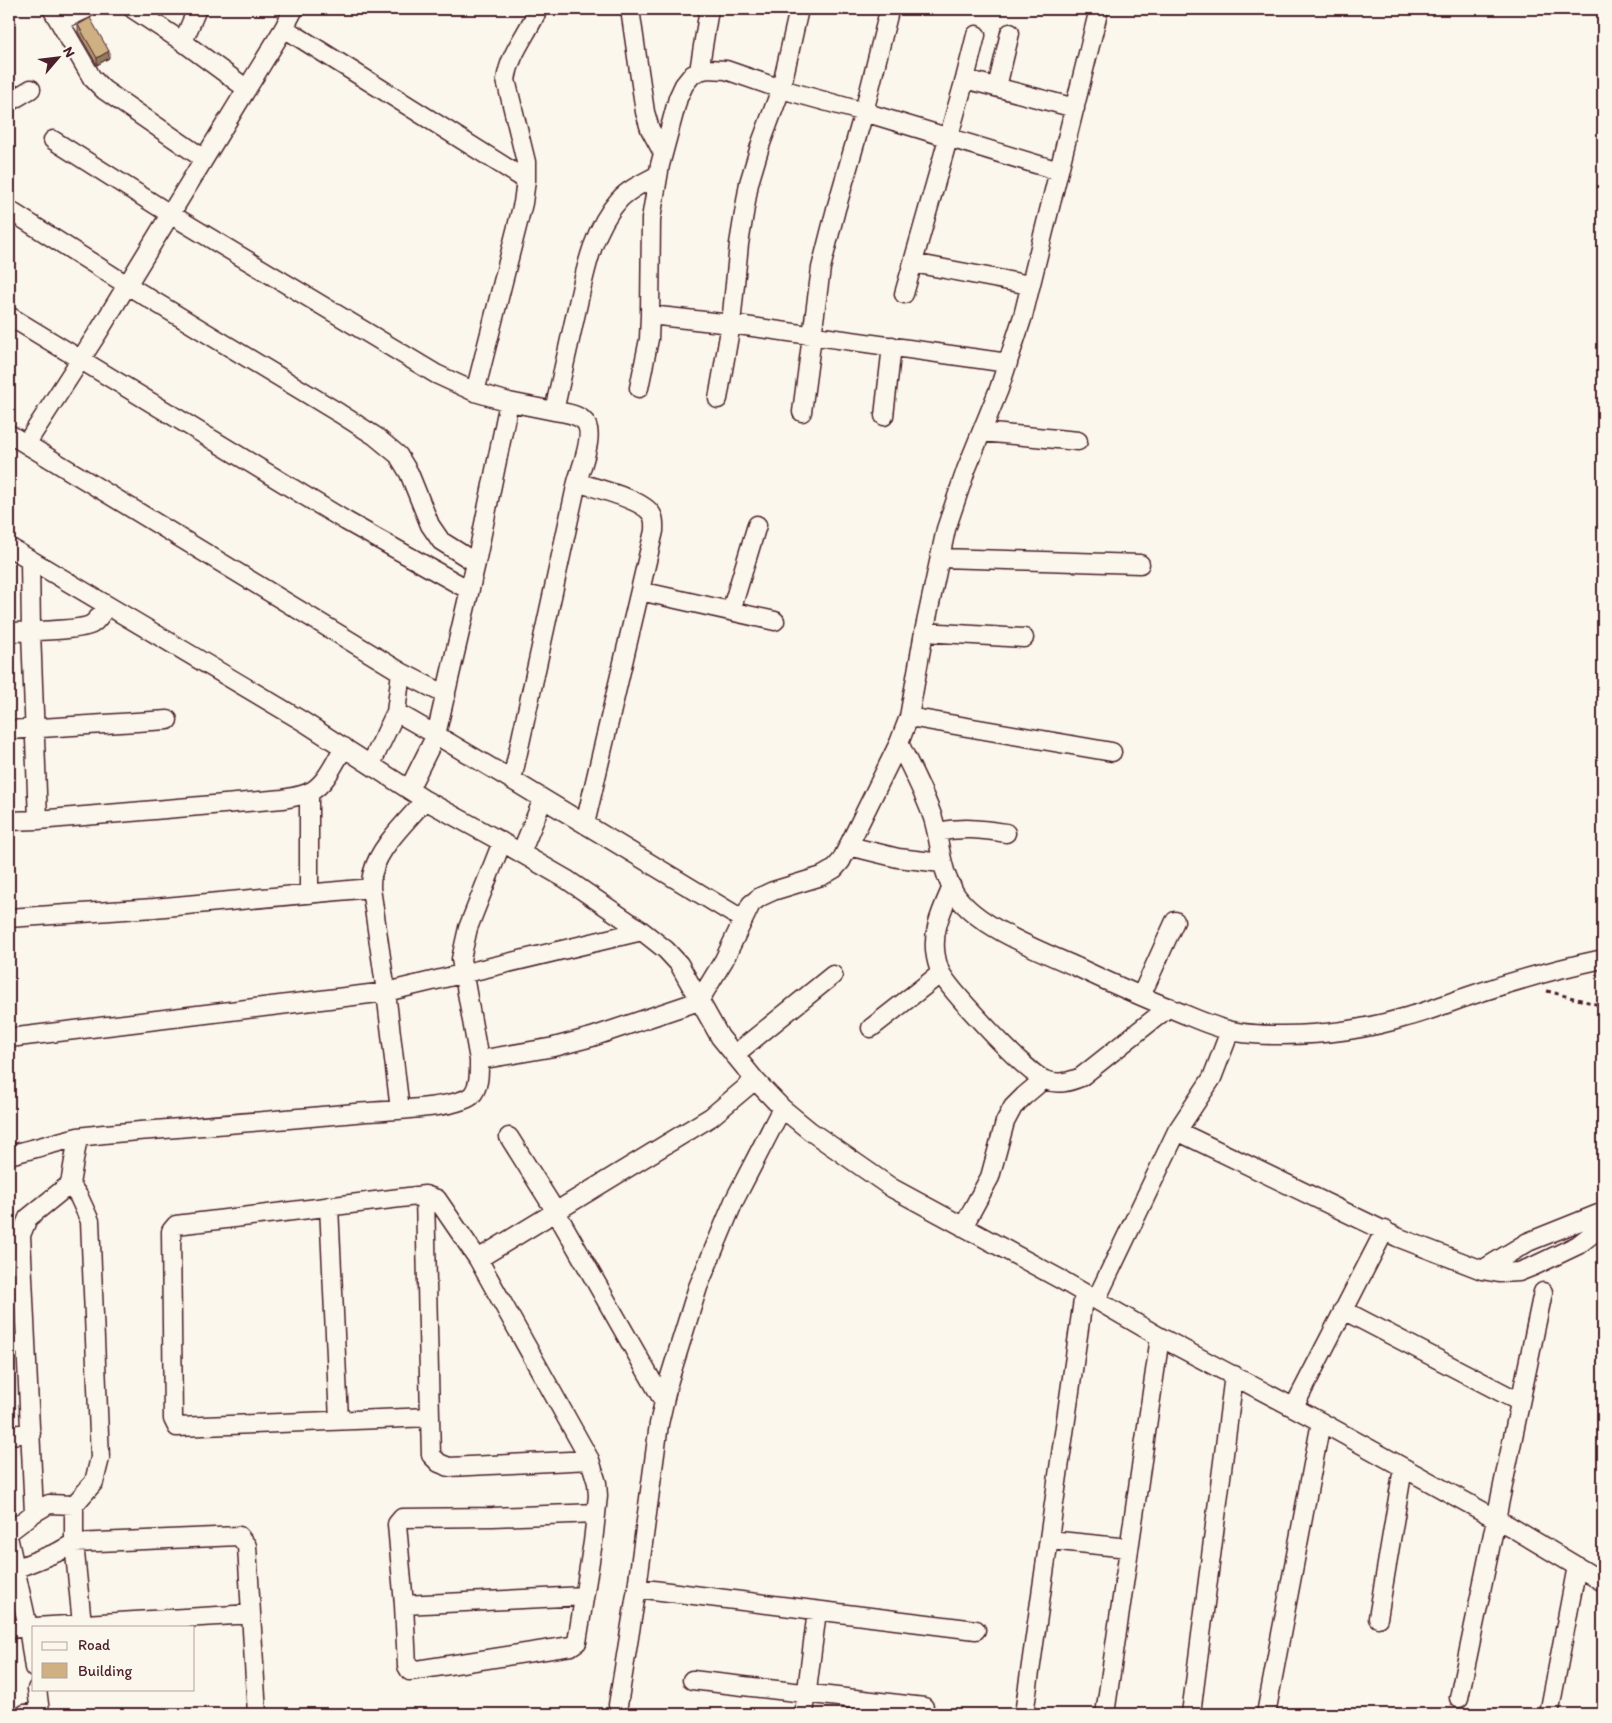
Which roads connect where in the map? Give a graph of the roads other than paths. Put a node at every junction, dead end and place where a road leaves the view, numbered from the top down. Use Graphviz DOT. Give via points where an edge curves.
graph roads {
  1 [pos="86,9"];
  2 [pos="133,9"];
  3 [pos="197,9"];
  4 [pos="294,9"];
  5 [pos="538,9"];
  6 [pos="630,9"];
  7 [pos="709,9"];
  8 [pos="800,9"];
  9 [pos="1099,9"];
  10 [pos="56,15"];
  11 [pos="888,15"];
  12 [pos="284,28"];
  13 [pos="1010,33"];
  14 [pos="976,35"];
  15 [pos="183,42"];
  16 [pos="699,71"];
  17 [pos="965,79"];
  18 [pos="780,88"];
  19 [pos="997,88"];
  20 [pos="30,89"];
  21 [pos="247,89"];
  22 [pos="9,102"];
  23 [pos="1075,108"];
  24 [pos="864,112"];
  25 [pos="948,138"];
  26 [pos="53,140"];
  27 [pos="662,153"];
  28 [pos="204,159"];
  29 [pos="1059,171"];
  30 [pos="658,175"];
  31 [pos="526,180"];
  32 [pos="9,210"];
  33 [pos="170,214"];
  34 [pos="913,263"];
  35 [pos="127,285"];
  36 [pos="1030,285"];
  37 [pos="904,294"];
  38 [pos="650,315"];
  39 [pos="9,316"];
  40 [pos="731,324"];
  41 [pos="811,335"];
  42 [pos="892,346"];
  43 [pos="80,360"];
  44 [pos="1008,363"];
  45 [pos="639,388"];
  46 [pos="475,392"];
  47 [pos="718,399"];
  48 [pos="509,402"];
  49 [pos="554,411"];
  50 [pos="802,412"];
  51 [pos="884,416"];
  52 [pos="982,432"];
  53 [pos="9,434"];
  54 [pos="1078,441"];
  55 [pos="26,444"];
  56 [pos="577,482"];
  57 [pos="757,525"];
  58 [pos="9,547"];
  59 [pos="940,558"];
  60 [pos="30,560"];
  61 [pos="476,563"];
  62 [pos="1140,564"];
  63 [pos="469,590"];
  64 [pos="640,591"];
  65 [pos="107,605"];
  66 [pos="731,611"];
  67 [pos="775,621"];
  68 [pos="31,631"];
  69 [pos="9,632"];
  70 [pos="924,632"];
  71 [pos="1024,638"];
  72 [pos="401,672"];
  73 [pos="446,695"];
  74 [pos="396,712"];
  75 [pos="909,717"];
  76 [pos="168,720"];
  77 [pos="9,730"];
  78 [pos="34,730"];
  79 [pos="436,735"];
  80 [pos="899,743"];
  81 [pos="344,747"];
  82 [pos="1112,752"];
  83 [pos="371,764"];
  84 [pos="512,780"];
  85 [pos="409,789"];
  86 [pos="310,792"];
  87 [pos="543,799"];
  88 [pos="425,800"];
  89 [pos="38,820"];
  90 [pos="9,821"];
  91 [pos="585,824"];
  92 [pos="937,832"];
  93 [pos="1006,833"];
  94 [pos="502,842"];
  95 [pos="849,846"];
  96 [pos="521,853"];
  97 [pos="942,864"];
  98 [pos="952,887"];
  99 [pos="371,888"];
  100 [pos="309,894"];
  101 [pos="9,918"];
  102 [pos="742,919"];
  103 [pos="1175,921"];
  104 [pos="642,931"];
  105 [pos="1603,959"];
  106 [pos="941,973"];
  107 [pos="463,974"];
  108 [pos="833,975"];
  109 [pos="386,992"];
  110 [pos="1141,996"];
  111 [pos="699,1001"];
  112 [pos="1168,1008"];
  113 [pos="871,1028"];
  114 [pos="1230,1031"];
  115 [pos="9,1038"];
  116 [pos="734,1055"];
  117 [pos="480,1060"];
  118 [pos="755,1080"];
  119 [pos="1043,1080"];
  120 [pos="782,1108"];
  121 [pos="400,1110"];
  122 [pos="1177,1131"];
  123 [pos="78,1137"];
  124 [pos="509,1137"];
  125 [pos="9,1155"];
  126 [pos="70,1184"];
  127 [pos="425,1195"];
  128 [pos="329,1206"];
  129 [pos="556,1212"];
  130 [pos="1603,1212"];
  131 [pos="1603,1222"];
  132 [pos="963,1227"];
  133 [pos="1385,1230"];
  134 [pos="478,1259"];
  135 [pos="1482,1270"];
  136 [pos="1543,1292"];
  137 [pos="1090,1296"];
  138 [pos="1343,1310"];
  139 [pos="1160,1336"];
  140 [pos="26,1343"];
  141 [pos="9,1345"];
  142 [pos="1234,1375"];
  143 [pos="664,1402"];
  144 [pos="1520,1402"];
  145 [pos="1294,1407"];
  146 [pos="430,1417"];
  147 [pos="339,1420"];
  148 [pos="1321,1422"];
  149 [pos="31,1433"];
  150 [pos="9,1436"];
  151 [pos="590,1460"];
  152 [pos="1403,1468"];
  153 [pos="74,1505"];
  154 [pos="34,1513"];
  155 [pos="596,1513"];
  156 [pos="1495,1519"];
  157 [pos="9,1532"];
  158 [pos="1049,1540"];
  159 [pos="9,1541"];
  160 [pos="74,1542"];
  161 [pos="1129,1548"];
  162 [pos="1577,1566"];
  163 [pos="15,1569"];
  164 [pos="1603,1582"];
  165 [pos="637,1588"];
  166 [pos="584,1596"];
  167 [pos="404,1605"];
  168 [pos="817,1611"];
  169 [pos="251,1614"];
  170 [pos="1378,1618"];
  171 [pos="82,1624"];
  172 [pos="49,1626"];
  173 [pos="32,1627"];
  174 [pos="9,1630"];
  175 [pos="976,1630"];
  176 [pos="692,1680"];
  177 [pos="37,1690"];
  178 [pos="807,1694"];
  179 [pos="1459,1698"];
  180 [pos="618,1705"];
  181 [pos="924,1707"];
  182 [pos="37,1714"];
  183 [pos="257,1714"];
  184 [pos="804,1714"];
  185 [pos="1024,1714"];
  186 [pos="1105,1714"];
  187 [pos="1191,1714"];
  188 [pos="1266,1714"];
  189 [pos="1549,1714"];
  1 -- 10 [label="street"];
  2 -- 15 [label="street"];
  3 -- 15 [label="street"];
  4 -- 12 [label="street"];
  5 -- 31 [label="street" via="513,54 506,80 526,162"];
  6 -- 27 [label="street" via="645,112"];
  7 -- 16 [label="street"];
  8 -- 18 [label="street"];
  9 -- 23 [label="street"];
  10 -- 28 [label="street" via="92,78 104,90"];
  11 -- 24 [label="street"];
  12 -- 21 [label="street"];
  12 -- 31 [label="street"];
  13 -- 19 [label="street"];
  14 -- 17 [label="street"];
  15 -- 21 [label="street"];
  16 -- 18 [label="street" via="708,68 726,70"];
  16 -- 27 [label="street" via="692,75 681,92"];
  17 -- 19 [label="street"];
  17 -- 25 [label="street"];
  18 -- 24 [label="street"];
  18 -- 40 [label="street" via="749,183"];
  19 -- 23 [label="street"];
  20 -- 22 [label="street"];
  21 -- 28 [label="street"];
  23 -- 29 [label="street"];
  24 -- 25 [label="street"];
  24 -- 41 [label="street" via="821,268"];
  25 -- 29 [label="street"];
  25 -- 34 [label="street"];
  26 -- 33 [label="street"];
  27 -- 30 [label="street"];
  28 -- 33 [label="street"];
  29 -- 36 [label="street"];
  30 -- 38 [label="street" via="651,219"];
  30 -- 49 [label="street" via="620,199 595,241"];
  31 -- 46 [label="street"];
  32 -- 35 [label="street"];
  33 -- 35 [label="street"];
  33 -- 46 [label="street" via="436,374"];
  34 -- 36 [label="street"];
  34 -- 37 [label="street"];
  35 -- 43 [label="street"];
  35 -- 61 [label="street" via="339,413 398,455 410,473 430,525 441,541"];
  36 -- 44 [label="street"];
  38 -- 40 [label="street"];
  38 -- 45 [label="street"];
  39 -- 43 [label="street"];
  40 -- 41 [label="street"];
  40 -- 47 [label="street"];
  41 -- 42 [label="street"];
  41 -- 50 [label="street"];
  42 -- 44 [label="street"];
  42 -- 51 [label="street"];
  43 -- 55 [label="street"];
  43 -- 63 [label="street" via="346,521"];
  44 -- 52 [label="street"];
  46 -- 48 [label="street"];
  48 -- 49 [label="street"];
  48 -- 61 [label="street"];
  49 -- 56 [label="street" via="570,414 589,427 589,439"];
  52 -- 54 [label="street"];
  52 -- 59 [label="street" via="955,501"];
  53 -- 55 [label="street"];
  55 -- 72 [label="street"];
  56 -- 64 [label="street" via="635,502 652,515 654,531"];
  56 -- 84 [label="street"];
  57 -- 66 [label="street"];
  58 -- 60 [label="street"];
  59 -- 62 [label="street"];
  59 -- 70 [label="street"];
  60 -- 65 [label="street"];
  60 -- 68 [label="street"];
  61 -- 63 [label="street"];
  63 -- 73 [label="street"];
  64 -- 66 [label="street"];
  64 -- 91 [label="street"];
  65 -- 68 [label="street" via="91,625"];
  65 -- 81 [label="street"];
  66 -- 67 [label="street"];
  68 -- 69 [label="street"];
  68 -- 78 [label="street"];
  70 -- 71 [label="street"];
  70 -- 75 [label="street"];
  72 -- 73 [label="street"];
  72 -- 74 [label="street"];
  73 -- 79 [label="street"];
  74 -- 79 [label="street"];
  74 -- 83 [label="street"];
  75 -- 80 [label="street"];
  75 -- 82 [label="street"];
  76 -- 78 [label="street"];
  77 -- 78 [label="street"];
  78 -- 89 [label="street"];
  79 -- 84 [label="street"];
  79 -- 85 [label="street"];
  80 -- 92 [label="street"];
  80 -- 95 [label="street"];
  81 -- 83 [label="street"];
  81 -- 86 [label="street" via="320,785"];
  83 -- 85 [label="street"];
  84 -- 87 [label="street"];
  85 -- 88 [label="street"];
  86 -- 89 [label="street" via="282,799"];
  86 -- 100 [label="street"];
  87 -- 91 [label="street"];
  87 -- 96 [label="street"];
  88 -- 94 [label="street"];
  88 -- 99 [label="street" via="378,858"];
  89 -- 90 [label="street"];
  91 -- 102 [label="street"];
  92 -- 93 [label="street" via="970,828"];
  92 -- 97 [label="street"];
  94 -- 96 [label="street"];
  94 -- 107 [label="street" via="468,928 461,959"];
  95 -- 97 [label="street"];
  95 -- 102 [label="street" via="834,869 760,897 751,904"];
  96 -- 104 [label="street" via="566,879"];
  97 -- 98 [label="street"];
  98 -- 106 [label="street" via="936,930 936,957"];
  98 -- 110 [label="street" via="965,905 1001,931"];
  99 -- 100 [label="street"];
  99 -- 109 [label="street"];
  100 -- 101 [label="street"];
  102 -- 111 [label="street" via="724,960"];
  103 -- 110 [label="street"];
  104 -- 107 [label="street"];
  104 -- 111 [label="street" via="680,964"];
  105 -- 114 [label="street" via="1543,973 1412,1016 1360,1029 1300,1035"];
  106 -- 113 [label="street"];
  106 -- 119 [label="street" via="1006,1048"];
  107 -- 109 [label="street"];
  107 -- 117 [label="street"];
  108 -- 116 [label="street"];
  109 -- 115 [label="street"];
  109 -- 121 [label="street"];
  110 -- 112 [label="street"];
  111 -- 116 [label="street"];
  111 -- 117 [label="street" via="592,1037"];
  112 -- 114 [label="street"];
  112 -- 119 [label="street" via="1081,1077 1069,1082"];
  114 -- 122 [label="street" via="1212,1078"];
  116 -- 118 [label="street"];
  117 -- 121 [label="street" via="478,1086 471,1095 458,1103"];
  118 -- 120 [label="street"];
  118 -- 129 [label="street" via="711,1117"];
  119 -- 132 [label="street" via="1018,1102 1005,1122 990,1177"];
  120 -- 132 [label="street" via="816,1136 892,1188"];
  120 -- 143 [label="street" via="734,1201 698,1287"];
  121 -- 123 [label="street"];
  122 -- 133 [label="street"];
  122 -- 137 [label="street"];
  123 -- 125 [label="street"];
  123 -- 126 [label="street"];
  124 -- 129 [label="street"];
  126 -- 140 [label="street" via="28,1218 21,1235"];
  126 -- 153 [label="street" via="90,1221 100,1458 94,1482"];
  127 -- 128 [label="street"];
  127 -- 134 [label="street" via="436,1199"];
  127 -- 146 [label="street"];
  128 -- 147 [label="street"];
  128 -- 147 [label="street" via="176,1225 171,1231 172,1419 177,1426"];
  129 -- 134 [label="street"];
  129 -- 143 [label="street"];
  130 -- 135 [label="street" via="1528,1242"];
  131 -- 135 [label="street" via="1578,1245 1519,1272"];
  132 -- 137 [label="street"];
  133 -- 135 [label="street"];
  133 -- 138 [label="street"];
  134 -- 151 [label="street"];
  136 -- 144 [label="street"];
  137 -- 139 [label="street"];
  137 -- 158 [label="street"];
  138 -- 144 [label="street"];
  138 -- 145 [label="street"];
  139 -- 142 [label="street"];
  139 -- 161 [label="street"];
  140 -- 141 [label="street"];
  140 -- 149 [label="street"];
  142 -- 145 [label="street"];
  142 -- 187 [label="street"];
  143 -- 165 [label="street"];
  144 -- 156 [label="street"];
  145 -- 148 [label="street"];
  146 -- 147 [label="street"];
  146 -- 151 [label="street" via="431,1455 448,1467"];
  148 -- 152 [label="street"];
  148 -- 188 [label="street"];
  149 -- 150 [label="street"];
  149 -- 154 [label="street"];
  151 -- 155 [label="street" via="597,1483"];
  152 -- 156 [label="street"];
  152 -- 170 [label="street"];
  153 -- 154 [label="street" via="50,1504"];
  153 -- 160 [label="street"];
  154 -- 157 [label="street"];
  155 -- 166 [label="street"];
  155 -- 167 [label="street" via="402,1518 397,1524"];
  156 -- 162 [label="street"];
  156 -- 179 [label="street"];
  158 -- 161 [label="street"];
  158 -- 185 [label="street"];
  159 -- 163 [label="street"];
  160 -- 163 [label="street"];
  160 -- 169 [label="street" via="240,1536 247,1546"];
  160 -- 171 [label="street"];
  161 -- 186 [label="street"];
  162 -- 164 [label="street"];
  162 -- 189 [label="street"];
  163 -- 173 [label="street"];
  165 -- 168 [label="street"];
  165 -- 180 [label="street"];
  166 -- 167 [label="street"];
  166 -- 167 [label="street" via="576,1642 571,1646 410,1671 407,1666"];
  168 -- 175 [label="street"];
  168 -- 178 [label="street"];
  169 -- 171 [label="street"];
  169 -- 183 [label="street"];
  171 -- 172 [label="street"];
  173 -- 174 [label="street"];
  176 -- 178 [label="street"];
  177 -- 182 [label="street"];
  178 -- 181 [label="street"];
  178 -- 184 [label="street"];
}
